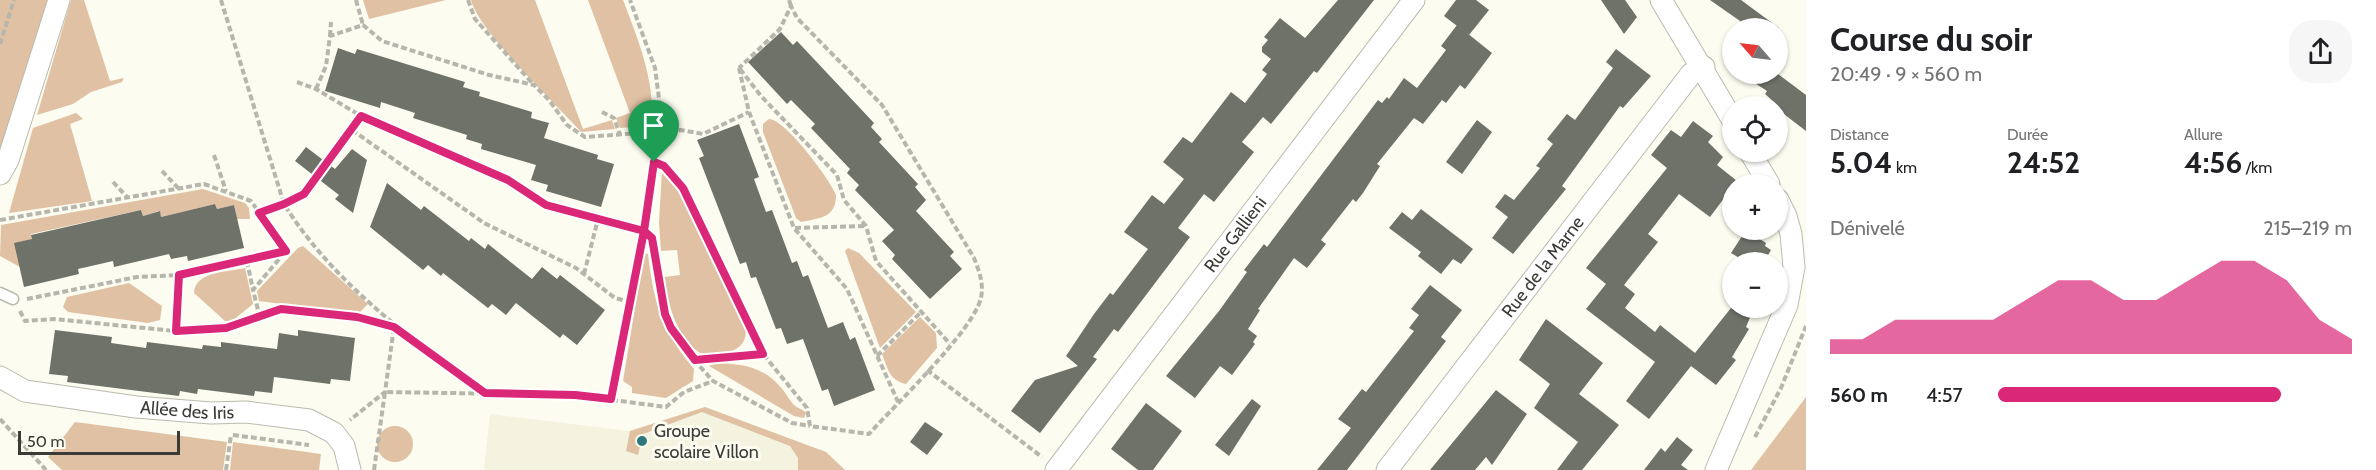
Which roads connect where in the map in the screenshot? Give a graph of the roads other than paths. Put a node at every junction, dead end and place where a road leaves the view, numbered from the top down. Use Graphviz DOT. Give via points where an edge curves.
graph roads {
  1 [pos="59,0"];
  2 [pos="1414,0"];
  3 [pos="1661,0"];
  4 [pos="1704,67"];
  5 [pos="1722,100"];
  6 [pos="1,171"];
  7 [pos="1788,218"];
  8 [pos="1799,230"];
  9 [pos="0,293"];
  10 [pos="13,299"];
  11 [pos="0,377"];
  12 [pos="1058,469"];
  13 [pos="350,470"];
  14 [pos="1387,470"];
  15 [pos="1716,470"];
  1 -- 6 [label="street"];
  2 -- 12 [label="street, Rue Gallieni"];
  3 -- 4 [label="street"];
  4 -- 5 [label="street"];
  4 -- 14 [label="street, Rue de la Marne" via="1691,74"];
  7 -- 8 [label="street"];
  8 -- 15 [label="street" via="1787,305"];
  9 -- 10 [label="lane"];
  11 -- 13 [label="street, Allée des Iris" via="25,391 136,406 309,420 334,433 344,446"];
}
